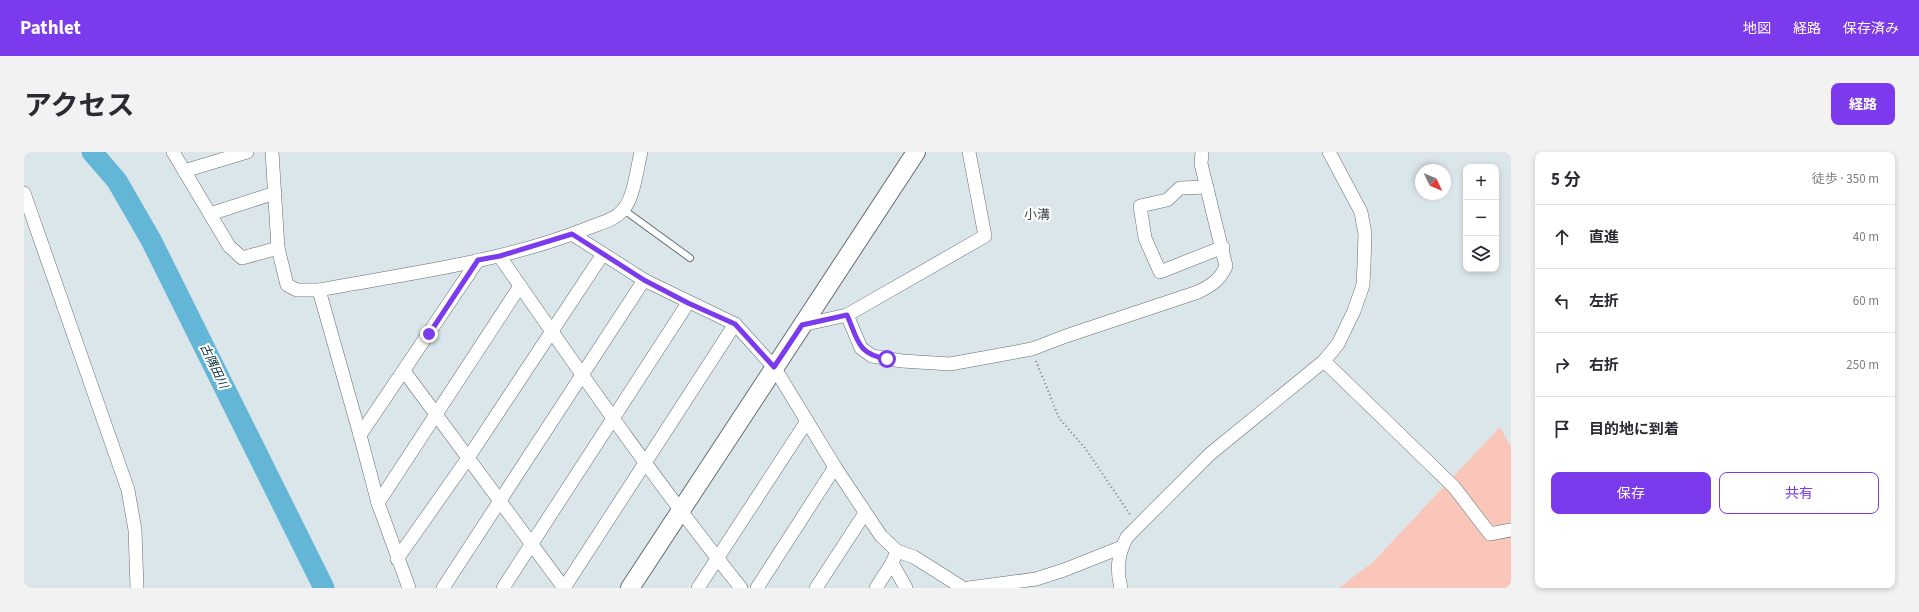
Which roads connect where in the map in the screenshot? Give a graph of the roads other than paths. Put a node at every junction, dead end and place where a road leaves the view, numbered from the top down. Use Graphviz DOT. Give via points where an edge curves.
graph roads {
  1 [pos="173,152"];
  2 [pos="247,152"];
  3 [pos="272,152"];
  4 [pos="641,152"];
  5 [pos="916,152"];
  6 [pos="969,152"];
  7 [pos="1202,152"];
  8 [pos="1329,152"];
  9 [pos="184,171"];
  10 [pos="1207,187"];
  11 [pos="24,193"];
  12 [pos="275,193"];
  13 [pos="624,210"];
  14 [pos="210,214"];
  15 [pos="572,234"];
  16 [pos="1223,247"];
  17 [pos="278,248"];
  18 [pos="603,254"];
  19 [pos="500,256"];
  20 [pos="690,258"];
  21 [pos="478,260"];
  22 [pos="644,280"];
  23 [pos="520,286"];
  24 [pos="319,290"];
  25 [pos="688,303"];
  26 [pos="847,315"];
  27 [pos="735,324"];
  28 [pos="802,325"];
  29 [pos="551,330"];
  30 [pos="1324,361"];
  31 [pos="774,367"];
  32 [pos="404,371"];
  33 [pos="582,374"];
  34 [pos="436,415"];
  35 [pos="614,420"];
  36 [pos="807,421"];
  37 [pos="360,435"];
  38 [pos="468,458"];
  39 [pos="645,462"];
  40 [pos="835,467"];
  41 [pos="500,502"];
  42 [pos="378,503"];
  43 [pos="680,511"];
  44 [pos="865,513"];
  45 [pos="1511,530"];
  46 [pos="532,545"];
  47 [pos="1122,547"];
  48 [pos="896,551"];
  49 [pos="717,558"];
  50 [pos="397,559"];
  51 [pos="892,563"];
  52 [pos="137,588"];
  53 [pos="409,588"];
  54 [pos="443,588"];
  55 [pos="503,588"];
  56 [pos="564,588"];
  57 [pos="630,588"];
  58 [pos="698,588"];
  59 [pos="741,588"];
  60 [pos="757,588"];
  61 [pos="816,588"];
  62 [pos="876,588"];
  63 [pos="906,588"];
  64 [pos="963,588"];
  65 [pos="969,588"];
  66 [pos="1121,588"];
  1 -- 9 [label="street"];
  2 -- 9 [label="street"];
  3 -- 12 [label="street"];
  4 -- 13 [label="street"];
  5 -- 28 [label="street"];
  6 -- 26 [label="street" via="985,236"];
  7 -- 10 [label="street" via="1201,164"];
  8 -- 30 [label="street" via="1361,212 1365,234 1362,285 1354,311 1338,344"];
  9 -- 14 [label="street"];
  10 -- 16 [label="street"];
  10 -- 16 [label="street" via="1180,188 1167,200 1140,206 1145,238 1160,272"];
  11 -- 52 [label="street" via="128,490 136,530"];
  12 -- 14 [label="street"];
  12 -- 17 [label="street"];
  13 -- 15 [label="street" via="614,218"];
  13 -- 20 [label="lane"];
  14 -- 17 [label="street" via="229,246 242,258"];
  15 -- 18 [label="street"];
  15 -- 19 [label="street"];
  16 -- 26 [label="street" via="1226,266 1222,276 1213,285 1032,349 950,364 872,356 861,348"];
  17 -- 24 [label="street" via="287,285 297,290"];
  18 -- 22 [label="street"];
  18 -- 29 [label="street"];
  19 -- 21 [label="street"];
  19 -- 23 [label="street"];
  21 -- 24 [label="street"];
  21 -- 32 [label="street"];
  22 -- 25 [label="street"];
  22 -- 33 [label="street"];
  23 -- 29 [label="street"];
  23 -- 34 [label="street"];
  24 -- 37 [label="street"];
  25 -- 27 [label="street"];
  25 -- 35 [label="street"];
  26 -- 28 [label="street"];
  27 -- 31 [label="street"];
  27 -- 39 [label="street"];
  28 -- 31 [label="street"];
  29 -- 33 [label="street"];
  29 -- 38 [label="street"];
  30 -- 45 [label="street" via="1454,487 1490,534"];
  30 -- 47 [label="street" via="1210,454 1137,525"];
  31 -- 36 [label="street"];
  31 -- 43 [label="street"];
  32 -- 34 [label="street"];
  32 -- 37 [label="street"];
  33 -- 35 [label="street"];
  33 -- 41 [label="street"];
  34 -- 38 [label="street"];
  34 -- 42 [label="street"];
  35 -- 39 [label="street"];
  35 -- 46 [label="street"];
  36 -- 40 [label="street"];
  36 -- 49 [label="street"];
  37 -- 42 [label="street"];
  38 -- 41 [label="street"];
  38 -- 50 [label="street"];
  39 -- 43 [label="street"];
  39 -- 56 [label="street"];
  40 -- 44 [label="street"];
  40 -- 60 [label="street"];
  41 -- 46 [label="street"];
  41 -- 54 [label="street"];
  42 -- 50 [label="street"];
  43 -- 49 [label="street"];
  43 -- 57 [label="street"];
  44 -- 48 [label="street" via="881,536"];
  44 -- 61 [label="street"];
  46 -- 55 [label="street"];
  46 -- 56 [label="street"];
  47 -- 65 [label="street" via="1036,579"];
  47 -- 66 [label="street" via="1117,574"];
  48 -- 51 [label="street"];
  48 -- 64 [label="street" via="914,557"];
  49 -- 58 [label="street"];
  49 -- 59 [label="street"];
  50 -- 53 [label="street"];
  51 -- 62 [label="street"];
  51 -- 63 [label="street"];
}
